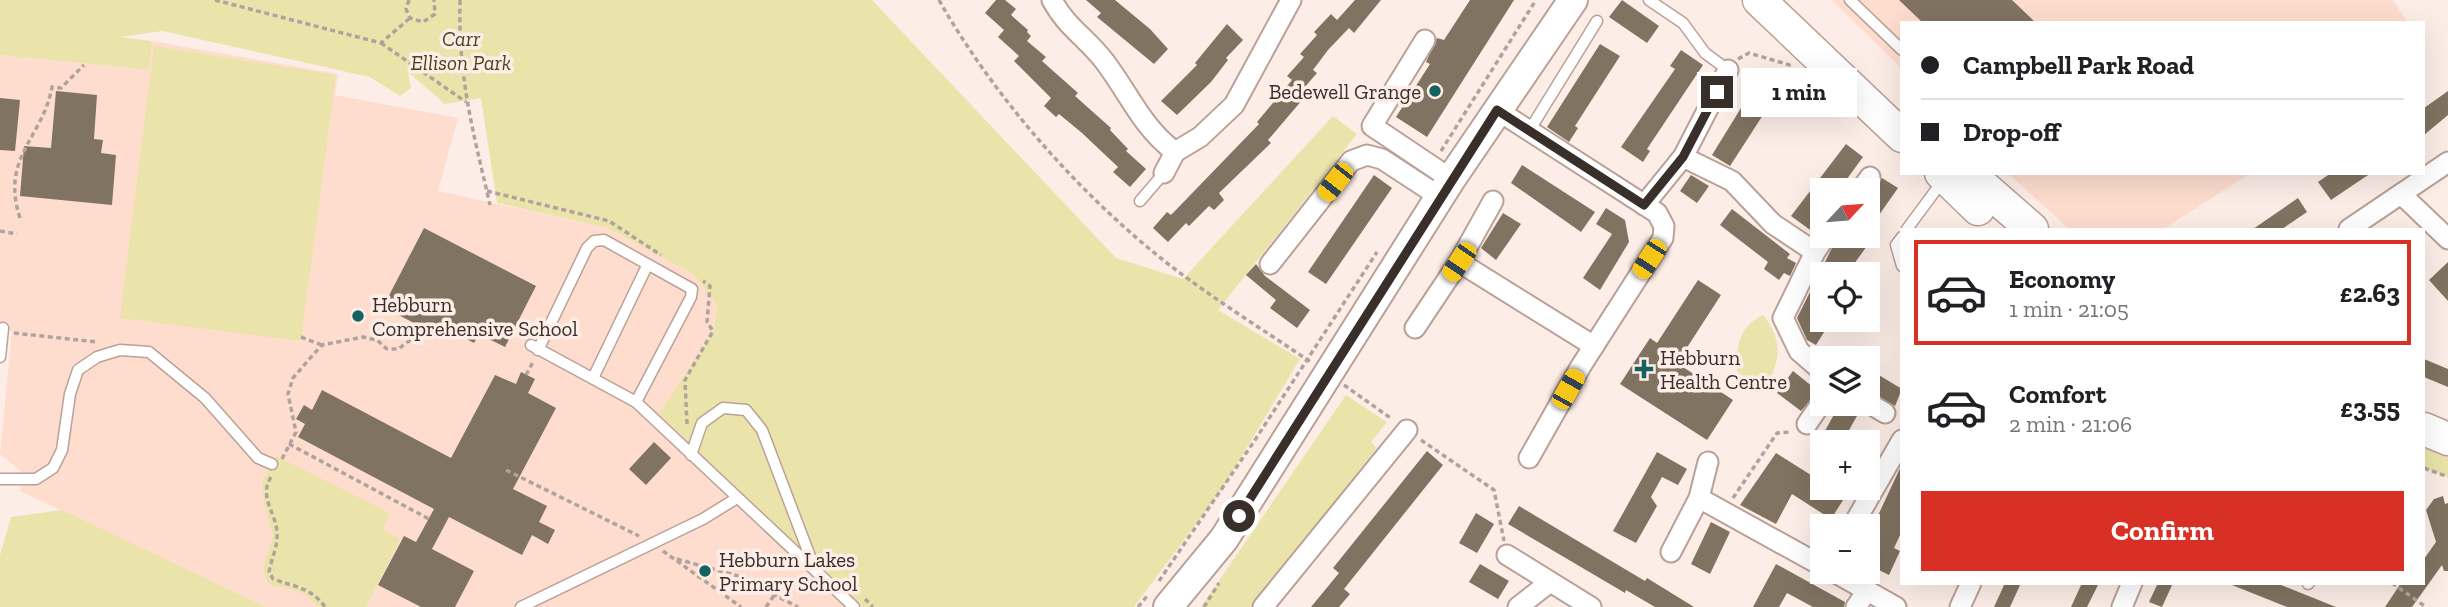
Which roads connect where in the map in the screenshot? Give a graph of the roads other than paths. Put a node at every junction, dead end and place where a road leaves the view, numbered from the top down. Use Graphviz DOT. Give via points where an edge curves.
graph roads {
  1 [pos="1052,0"];
  2 [pos="1291,0"];
  3 [pos="1560,0"];
  4 [pos="1573,0"];
  5 [pos="1649,0"];
  6 [pos="1759,0"];
  7 [pos="1784,0"];
  8 [pos="1850,0"];
  9 [pos="1597,21"];
  10 [pos="1425,40"];
  11 [pos="1900,48"];
  12 [pos="1728,70"];
  13 [pos="1497,110"];
  14 [pos="1900,110"];
  15 [pos="1530,131"];
  16 [pos="1900,134"];
  17 [pos="1175,152"];
  18 [pos="1683,157"];
  19 [pos="2448,162"];
  20 [pos="1164,173"];
  21 [pos="1950,175"];
  22 [pos="1952,175"];
  23 [pos="1952,175"];
  24 [pos="1446,188"];
  25 [pos="2401,194"];
  26 [pos="1140,201"];
  27 [pos="1493,201"];
  28 [pos="1644,205"];
  29 [pos="1909,228"];
  30 [pos="1998,228"];
  31 [pos="2031,228"];
  32 [pos="2350,228"];
  33 [pos="2448,239"];
  34 [pos="1810,240"];
  35 [pos="1900,240"];
  36 [pos="1818,248"];
  37 [pos="1900,259"];
  38 [pos="1459,262"];
  39 [pos="1270,264"];
  40 [pos="647,265"];
  41 [pos="1415,328"];
  42 [pos="2,331"];
  43 [pos="1594,346"];
  44 [pos="0,357"];
  45 [pos="1810,361"];
  46 [pos="593,378"];
  47 [pos="636,402"];
  48 [pos="1880,410"];
  49 [pos="1885,413"];
  50 [pos="1812,416"];
  51 [pos="1807,424"];
  52 [pos="2425,429"];
  53 [pos="1407,430"];
  54 [pos="2448,439"];
  55 [pos="1900,443"];
  56 [pos="691,455"];
  57 [pos="1528,457"];
  58 [pos="1708,462"];
  59 [pos="277,463"];
  60 [pos="0,479"];
  61 [pos="737,498"];
  62 [pos="1699,498"];
  63 [pos="1859,514"];
  64 [pos="1671,552"];
  65 [pos="1507,555"];
  66 [pos="1810,559"];
  67 [pos="815,570"];
  68 [pos="1550,582"];
  69 [pos="1846,584"];
  70 [pos="1970,585"];
  71 [pos="2131,585"];
  72 [pos="1862,599"];
  73 [pos="521,607"];
  74 [pos="854,607"];
  75 [pos="1168,607"];
  76 [pos="1263,607"];
  77 [pos="1518,607"];
  78 [pos="1591,607"];
  79 [pos="1896,607"];
  80 [pos="1960,607"];
  81 [pos="2122,607"];
  1 -- 17 [label="street" via="1067,26 1104,60 1154,136"];
  2 -- 17 [label="street" via="1234,106 1200,137"];
  3 -- 13 [label="street"];
  4 -- 13 [label="street"];
  5 -- 12 [label="lane" via="1683,23 1705,53"];
  6 -- 16 [label="main road"];
  7 -- 14 [label="main road"];
  8 -- 11 [label="lane"];
  9 -- 15 [label="lane"];
  10 -- 24 [label="street" via="1372,125"];
  12 -- 18 [label="street"];
  13 -- 15 [label="street"];
  13 -- 24 [label="street"];
  15 -- 28 [label="street"];
  17 -- 20 [label="street"];
  18 -- 28 [label="street"];
  18 -- 34 [label="street" via="1732,181 1773,224"];
  19 -- 25 [label="street"];
  20 -- 26 [label="lane"];
  21 -- 29 [label="lane"];
  22 -- 30 [label="main road"];
  23 -- 31 [label="main road"];
  24 -- 39 [label="street" via="1382,159 1367,155 1351,161"];
  24 -- 75 [label="street" via="1338,381 1224,539"];
  25 -- 32 [label="street"];
  25 -- 33 [label="street"];
  27 -- 38 [label="street"];
  28 -- 43 [label="street" via="1657,213 1664,226 1663,238"];
  35 -- 37 [label="lane" via="1896,245"];
  36 -- 45 [label="street" via="1783,318 1799,351"];
  38 -- 41 [label="street"];
  38 -- 43 [label="street"];
  40 -- 46 [label="lane"];
  40 -- 46 [label="lane" via="604,240 594,241 534,347"];
  40 -- 47 [label="lane" via="692,289"];
  42 -- 44 [label="lane"];
  43 -- 57 [label="street"];
  46 -- 47 [label="lane"];
  47 -- 56 [label="lane"];
  48 -- 49 [label="street"];
  50 -- 51 [label="street"];
  52 -- 54 [label="main road"];
  53 -- 76 [label="street"];
  55 -- 63 [label="street"];
  56 -- 61 [label="lane"];
  56 -- 67 [label="lane" via="702,424 723,408 746,410 762,430"];
  58 -- 62 [label="street"];
  59 -- 60 [label="lane" via="258,458 205,398 149,352 120,351 97,357 78,370 62,450 53,468 36,478"];
  61 -- 67 [label="lane"];
  61 -- 73 [label="lane"];
  62 -- 64 [label="street"];
  62 -- 66 [label="street"];
  65 -- 68 [label="street"];
  67 -- 74 [label="lane"];
  68 -- 77 [label="street"];
  68 -- 78 [label="street"];
  69 -- 72 [label="street"];
  70 -- 80 [label="street"];
  71 -- 81 [label="street"];
  72 -- 79 [label="street"];
}
